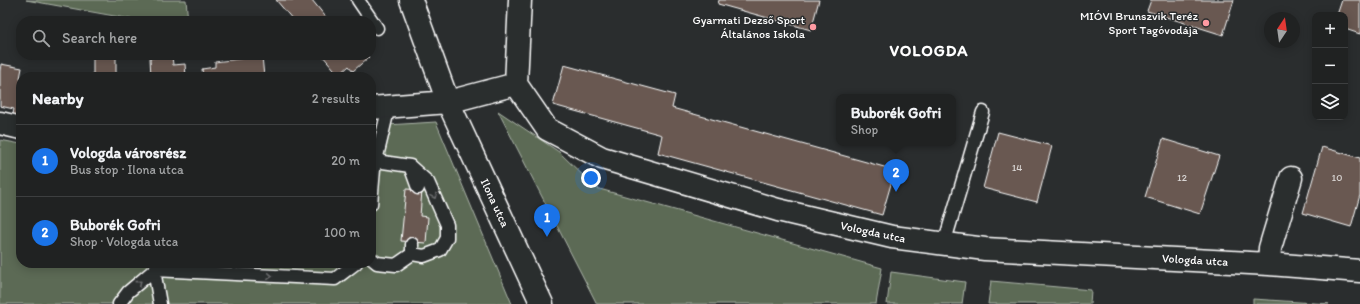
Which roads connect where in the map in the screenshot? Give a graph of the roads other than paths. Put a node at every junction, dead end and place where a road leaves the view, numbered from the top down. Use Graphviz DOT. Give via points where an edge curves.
graph roads {
  1 [pos="358,0"];
  2 [pos="411,0"];
  3 [pos="520,0"];
  4 [pos="369,16"];
  5 [pos="516,84"];
  6 [pos="448,102"];
  7 [pos="380,107"];
  8 [pos="983,112"];
  9 [pos="0,123"];
  10 [pos="16,127"];
  11 [pos="376,146"];
  12 [pos="376,166"];
  13 [pos="410,166"];
  14 [pos="1291,178"];
  15 [pos="418,188"];
  16 [pos="944,244"];
  17 [pos="376,263"];
  18 [pos="1269,264"];
  19 [pos="155,268"];
  20 [pos="157,268"];
  21 [pos="184,268"];
  22 [pos="349,268"];
  23 [pos="1360,271"];
  24 [pos="119,304"];
  25 [pos="160,304"];
  26 [pos="542,304"];
  1 -- 4 [label="lane"];
  2 -- 6 [label="street, Ilona utca"];
  3 -- 5 [label="street"];
  5 -- 6 [label="street"];
  5 -- 16 [label="street, Vologda utca" via="546,129 602,158 778,210 892,238"];
  6 -- 7 [label="street"];
  6 -- 26 [label="street, Ilona utca"];
  7 -- 11 [label="lane"];
  8 -- 16 [label="lane"];
  9 -- 10 [label="street"];
  12 -- 13 [label="lane"];
  13 -- 15 [label="lane"];
  13 -- 17 [label="lane, one-way" via="428,182 447,225 447,238 440,250 424,256 412,249 396,265"];
  14 -- 18 [label="street" via="1270,248"];
  16 -- 18 [label="street, Vologda utca" via="985,249"];
  18 -- 23 [label="street, Vologda utca"];
  24 -- 19 [label="lane, one-way" via="128,292"];
  20 -- 25 [label="lane"];
  21 -- 22 [label="lane, one-way" via="335,279"];
}
